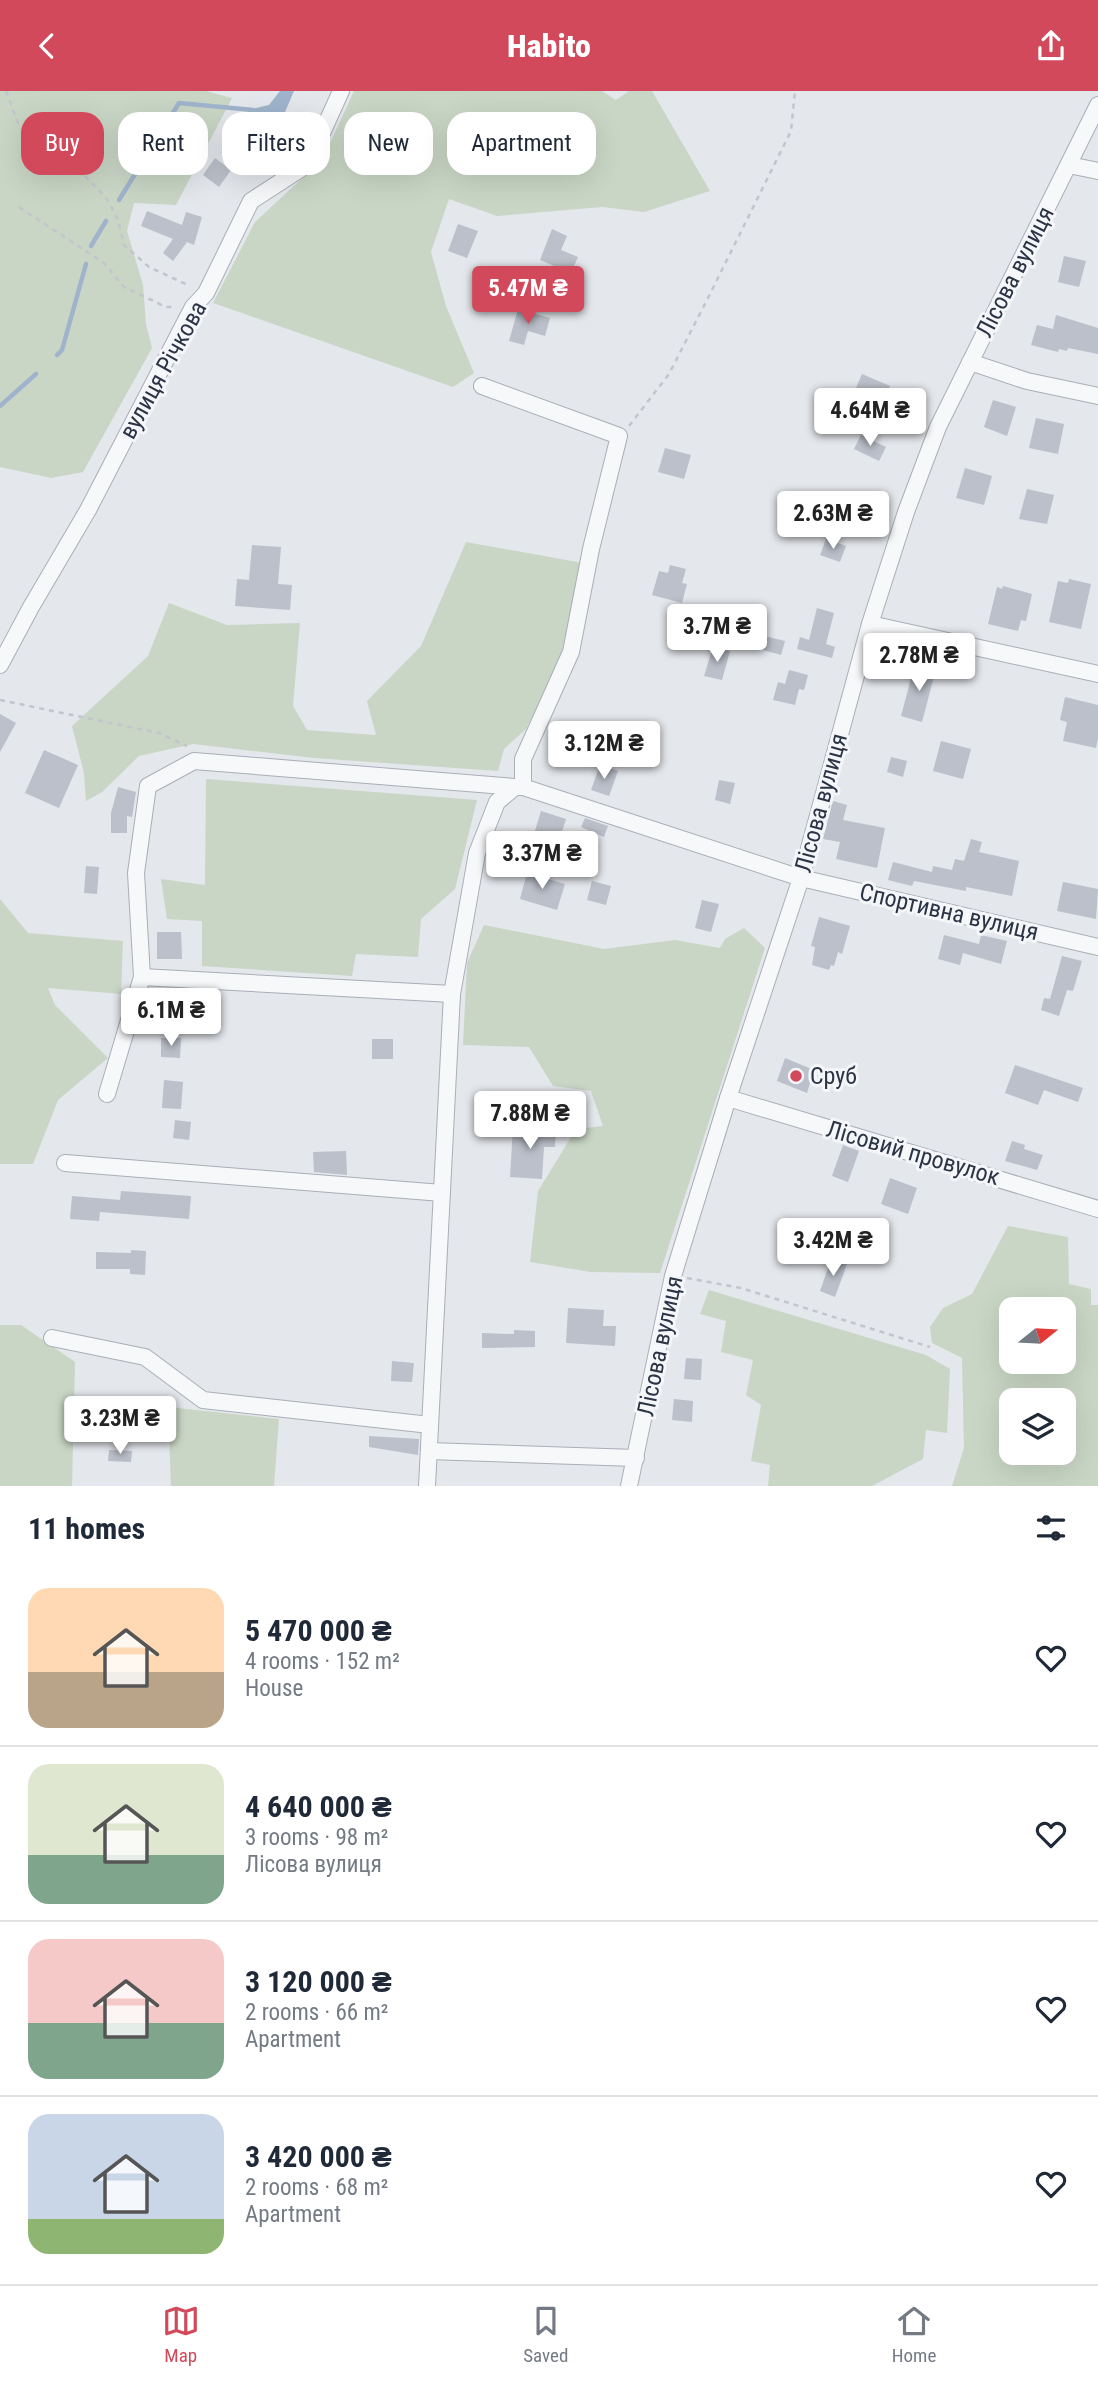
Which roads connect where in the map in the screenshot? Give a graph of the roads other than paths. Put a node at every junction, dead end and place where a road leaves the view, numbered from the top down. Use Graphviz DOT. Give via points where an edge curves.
graph roads {
  1 [pos="341,91"];
  2 [pos="1098,105"];
  3 [pos="1069,165"];
  4 [pos="1098,171"];
  5 [pos="970,362"];
  6 [pos="482,386"];
  7 [pos="1098,396"];
  8 [pos="870,624"];
  9 [pos="0,666"];
  10 [pos="1098,674"];
  11 [pos="519,787"];
  12 [pos="801,878"];
  13 [pos="1098,947"];
  14 [pos="142,977"];
  15 [pos="452,994"];
  16 [pos="107,1094"];
  17 [pos="728,1098"];
  18 [pos="65,1163"];
  19 [pos="442,1193"];
  20 [pos="1098,1209"];
  21 [pos="52,1338"];
  22 [pos="430,1425"];
  23 [pos="429,1451"];
  24 [pos="636,1458"];
  25 [pos="426,1486"];
  26 [pos="629,1486"];
  1 -- 9 [label="street, вулиця Річкова" via="308,164 251,201 206,293 192,307 88,510"];
  2 -- 3 [label="street, Лісова вулиця"];
  3 -- 4 [label="street"];
  3 -- 5 [label="street, Лісова вулиця"];
  5 -- 7 [label="street" via="1027,381"];
  5 -- 8 [label="street, Лісова вулиця" via="910,500"];
  6 -- 11 [label="street" via="619,436 572,652 523,759"];
  8 -- 10 [label="street"];
  8 -- 12 [label="street, Лісова вулиця"];
  11 -- 12 [label="street, Спортивна вулиця"];
  11 -- 14 [label="street, Спортивна вулиця" via="194,761 148,786 136,873"];
  11 -- 15 [label="street" via="497,802 477,853"];
  12 -- 13 [label="street, Спортивна вулиця"];
  12 -- 17 [label="street, Лісова вулиця"];
  14 -- 15 [label="street"];
  14 -- 16 [label="street"];
  15 -- 19 [label="street"];
  17 -- 20 [label="street, Лісовий провулок"];
  17 -- 24 [label="street, Лісова вулиця" via="673,1276"];
  18 -- 19 [label="street"];
  19 -- 22 [label="street"];
  21 -- 22 [label="street" via="145,1357 203,1400"];
  22 -- 23 [label="street"];
  23 -- 24 [label="street"];
  23 -- 25 [label="street"];
  24 -- 26 [label="street, Лісова вулиця"];
}
